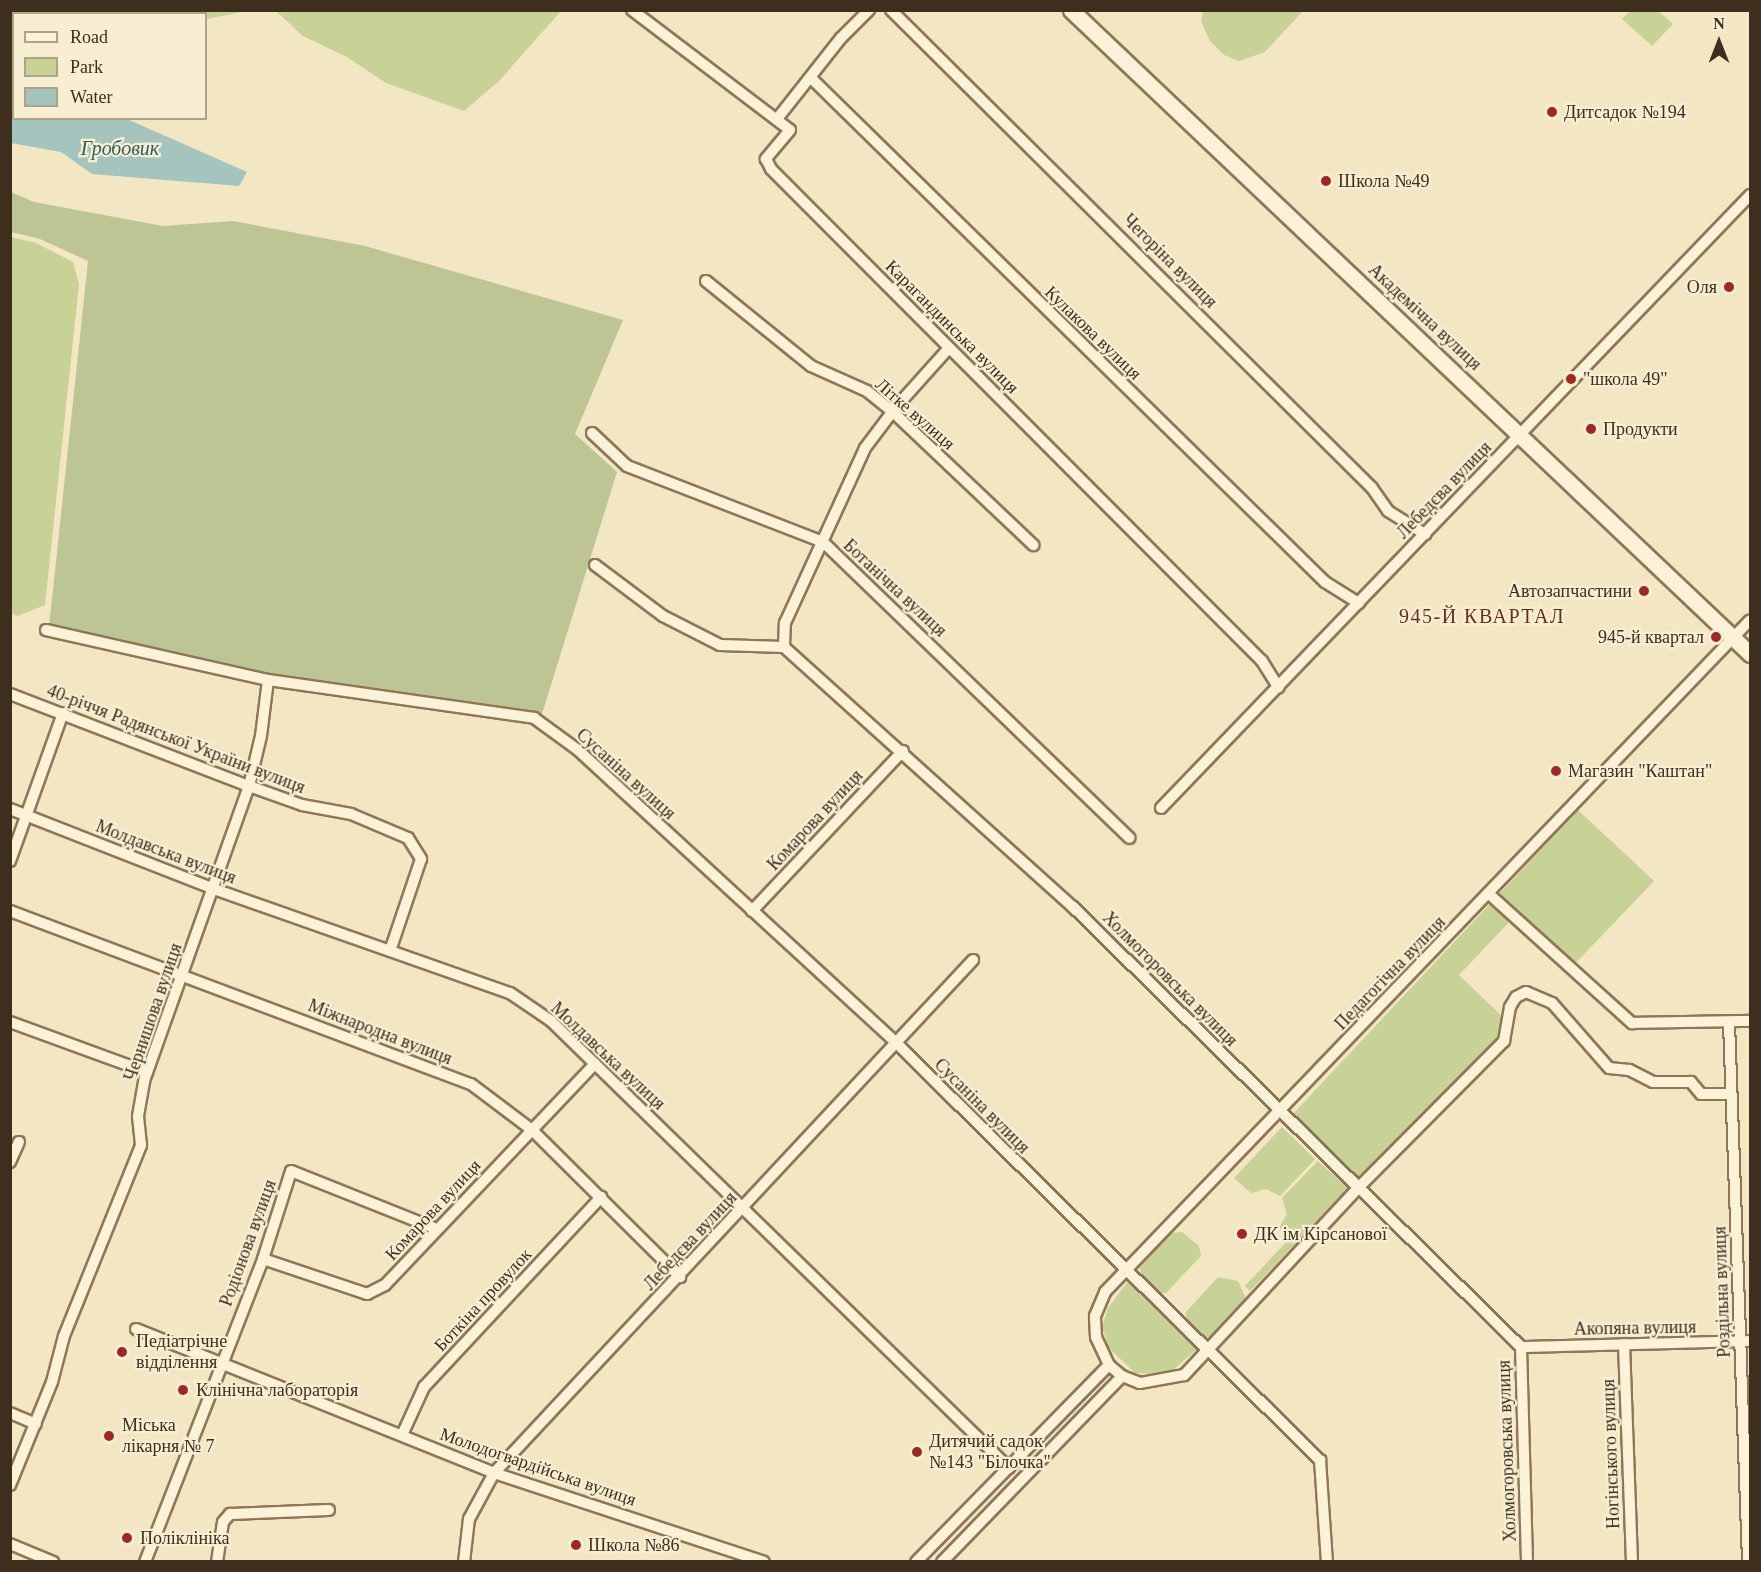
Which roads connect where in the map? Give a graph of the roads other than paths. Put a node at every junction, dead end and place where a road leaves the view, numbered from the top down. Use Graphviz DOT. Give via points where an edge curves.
graph roads {
  1 [pos="632,10"];
  2 [pos="869,10"];
  3 [pos="891,10"];
  4 [pos="1071,10"];
  5 [pos="811,78"];
  6 [pos="777,119"];
  7 [pos="1750,195"];
  8 [pos="706,281"];
  9 [pos="949,348"];
  10 [pos="892,411"];
  11 [pos="592,433"];
  12 [pos="1522,433"];
  13 [pos="1425,534"];
  14 [pos="823,542"];
  15 [pos="1033,545"];
  16 [pos="595,565"];
  17 [pos="1359,603"];
  18 [pos="1750,620"];
  19 [pos="45,630"];
  20 [pos="1734,638"];
  21 [pos="784,646"];
  22 [pos="1750,654"];
  23 [pos="268,680"];
  24 [pos="1278,687"];
  25 [pos="10,694"];
  26 [pos="63,713"];
  27 [pos="903,751"];
  28 [pos="249,786"];
  29 [pos="1161,808"];
  30 [pos="10,809"];
  31 [pos="27,815"];
  32 [pos="1130,838"];
  33 [pos="10,861"];
  34 [pos="214,889"];
  35 [pos="1489,894"];
  36 [pos="10,911"];
  37 [pos="752,911"];
  38 [pos="390,951"];
  39 [pos="973,960"];
  40 [pos="184,975"];
  41 [pos="1750,1021"];
  42 [pos="10,1022"];
  43 [pos="1729,1022"];
  44 [pos="894,1041"];
  45 [pos="595,1064"];
  46 [pos="147,1072"];
  47 [pos="1731,1094"];
  48 [pos="1280,1112"];
  49 [pos="532,1130"];
  50 [pos="19,1142"];
  51 [pos="10,1162"];
  52 [pos="1359,1187"];
  53 [pos="601,1197"];
  54 [pos="743,1209"];
  55 [pos="437,1229"];
  56 [pos="262,1259"];
  57 [pos="1126,1271"];
  58 [pos="680,1277"];
  59 [pos="136,1329"];
  60 [pos="1745,1342"];
  61 [pos="1624,1344"];
  62 [pos="1521,1347"];
  63 [pos="1209,1351"];
  64 [pos="220,1363"];
  65 [pos="1109,1365"];
  66 [pos="1122,1377"];
  67 [pos="10,1413"];
  68 [pos="36,1424"];
  69 [pos="402,1435"];
  70 [pos="1009,1468"];
  71 [pos="494,1473"];
  72 [pos="10,1485"];
  73 [pos="329,1510"];
  74 [pos="10,1544"];
  75 [pos="53,1562"];
  76 [pos="145,1562"];
  77 [pos="217,1562"];
  78 [pos="464,1562"];
  79 [pos="764,1562"];
  80 [pos="916,1562"];
  81 [pos="942,1562"];
  82 [pos="1327,1562"];
  83 [pos="1527,1562"];
  84 [pos="1632,1562"];
  85 [pos="1748,1562"];
  1 -- 6 [label="street"];
  2 -- 5 [label="street" via="841,38"];
  3 -- 13 [label="street, Чегоріна вулиця" via="1372,488 1388,511"];
  4 -- 12 [label="main road, Академічна вулиця"];
  5 -- 6 [label="street"];
  5 -- 17 [label="street, Кулакова вулиця" via="1325,582"];
  6 -- 9 [label="street, Карагандинська вулиця" via="790,130 766,159 771,169"];
  7 -- 12 [label="street, Лебедєва вулиця"];
  8 -- 10 [label="street, Літке вулиця" via="811,366 867,391"];
  9 -- 10 [label="street"];
  9 -- 24 [label="street, Карагандинська вулиця" via="1262,661"];
  10 -- 14 [label="street" via="865,448"];
  10 -- 15 [label="street, Літке вулиця"];
  11 -- 14 [label="street, Ботанічна вулиця" via="627,466"];
  12 -- 13 [label="street, Лебедєва вулиця"];
  12 -- 20 [label="main road, Академічна вулиця"];
  13 -- 17 [label="street, Лебедєва вулиця"];
  14 -- 21 [label="street" via="785,623"];
  14 -- 32 [label="street, Ботанічна вулиця"];
  16 -- 21 [label="street" via="663,616 720,645"];
  17 -- 24 [label="street, Лебедєва вулиця"];
  18 -- 20 [label="street, Педагогічна вулиця"];
  19 -- 23 [label="street"];
  20 -- 22 [label="main road, Академічна вулиця"];
  20 -- 35 [label="street, Педагогічна вулиця"];
  21 -- 27 [label="street, Холмогоровська вулиця"];
  23 -- 28 [label="street, Чернишова вулиця"];
  23 -- 37 [label="street, Сусаніна вулиця" via="534,718 578,750"];
  24 -- 29 [label="street, Лебедєва вулиця"];
  25 -- 26 [label="street, 40-річчя Радянської України вулиця"];
  26 -- 28 [label="street, 40-річчя Радянської України вулиця"];
  26 -- 31 [label="street"];
  27 -- 37 [label="street, Комарова вулиця"];
  27 -- 48 [label="street, Холмогоровська вулиця" via="1072,907"];
  28 -- 34 [label="street, Чернишова вулиця"];
  28 -- 38 [label="street, 40-річчя Радянської України вулиця" via="302,805 351,814 408,838 422,859"];
  30 -- 31 [label="street, Молдавська вулиця"];
  31 -- 33 [label="street"];
  31 -- 34 [label="street, Молдавська вулиця"];
  34 -- 38 [label="street, Молдавська вулиця"];
  34 -- 40 [label="street, Чернишова вулиця"];
  35 -- 43 [label="street" via="1632,1023"];
  35 -- 48 [label="street, Педагогічна вулиця"];
  36 -- 40 [label="street, Міжнародна вулиця"];
  37 -- 44 [label="street, Сусаніна вулиця"];
  38 -- 45 [label="street, Молдавська вулиця" via="510,993 551,1021"];
  39 -- 44 [label="street, Лебедєва вулиця"];
  40 -- 46 [label="street, Чернишова вулиця"];
  40 -- 49 [label="street, Міжнародна вулиця" via="471,1084"];
  41 -- 43 [label="street"];
  42 -- 46 [label="street"];
  43 -- 47 [label="street, Роздільна вулиця"];
  44 -- 54 [label="street, Лебедєва вулиця"];
  44 -- 57 [label="street, Сусаніна вулиця"];
  45 -- 49 [label="street, Комарова вулиця"];
  45 -- 54 [label="street, Молдавська вулиця"];
  46 -- 68 [label="street, Чернишова вулиця" via="138,1116 141,1145 64,1336"];
  47 -- 52 [label="street" via="1701,1094 1691,1082 1653,1082 1629,1070 1610,1068 1552,1003 1526,992 1515,997 1510,1007 1504,1041"];
  47 -- 60 [label="street, Роздільна вулиця"];
  48 -- 52 [label="street, Холмогоровська вулиця"];
  48 -- 57 [label="street, Педагогічна вулиця"];
  49 -- 53 [label="street, Міжнародна вулиця"];
  49 -- 55 [label="street, Комарова вулиця"];
  50 -- 51 [label="street"];
  52 -- 62 [label="street, Холмогоровська вулиця"];
  52 -- 63 [label="street"];
  53 -- 58 [label="street, Міжнародна вулиця"];
  53 -- 69 [label="street, Боткіна провулок" via="424,1388"];
  54 -- 58 [label="street, Лебедєва вулиця"];
  54 -- 70 [label="street, Молдавська вулиця"];
  55 -- 56 [label="street, Комарова вулиця" via="386,1285 367,1294"];
  55 -- 56 [label="street, Родіонова вулиця" via="291,1171"];
  56 -- 64 [label="street, Родіонова вулиця"];
  57 -- 63 [label="street, Сусаніна вулиця"];
  57 -- 65 [label="street, Педагогічна вулиця" via="1105,1292 1095,1316 1096,1337"];
  58 -- 71 [label="street, Лебедєва вулиця"];
  59 -- 64 [label="street, Молодогвардійська вулиця"];
  60 -- 61 [label="street, Акопяна вулиця"];
  60 -- 85 [label="street, Роздільна вулиця"];
  61 -- 62 [label="street, Акопяна вулиця"];
  61 -- 84 [label="street, Ногінського вулиця"];
  62 -- 83 [label="street, Холмогоровська вулиця"];
  63 -- 66 [label="street" via="1184,1375 1164,1382 1140,1383"];
  63 -- 82 [label="street, Сусаніна вулиця" via="1320,1460"];
  64 -- 69 [label="street, Молодогвардійська вулиця"];
  64 -- 76 [label="street, Родіонова вулиця"];
  65 -- 66 [label="street, Педагогічна вулиця"];
  65 -- 70 [label="street"];
  66 -- 81 [label="street"];
  67 -- 68 [label="street"];
  68 -- 72 [label="street, Чернишова вулиця"];
  69 -- 71 [label="street, Молодогвардійська вулиця"];
  70 -- 80 [label="street"];
  71 -- 78 [label="street, Лебедєва вулиця" via="469,1519"];
  71 -- 79 [label="street, Молодогвардійська вулиця"];
  73 -- 77 [label="street" via="230,1514 223,1522"];
  74 -- 75 [label="street"];
}
